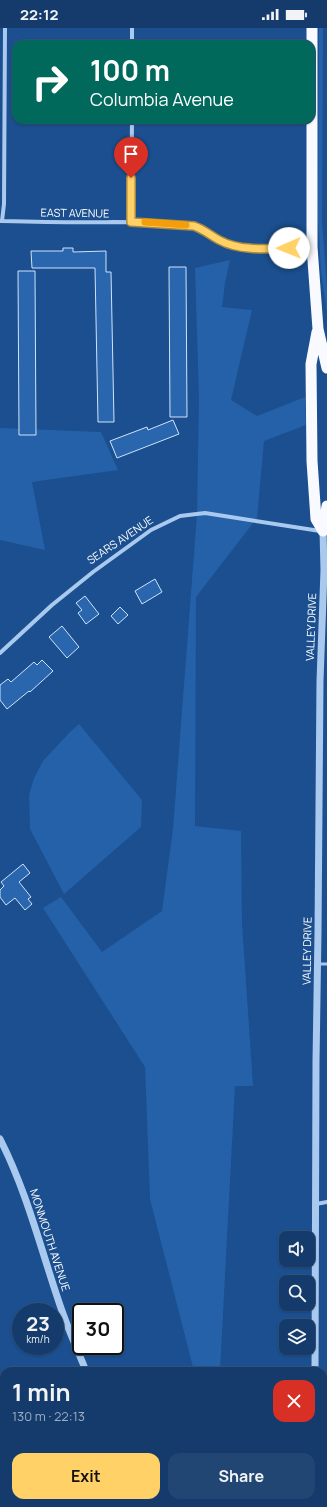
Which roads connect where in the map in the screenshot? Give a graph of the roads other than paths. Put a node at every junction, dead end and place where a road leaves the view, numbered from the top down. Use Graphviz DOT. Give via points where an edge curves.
graph roads {
  1 [pos="5,28"];
  2 [pos="132,28"];
  3 [pos="312,28"];
  4 [pos="132,40"];
  5 [pos="312,40"];
  6 [pos="132,124"];
  7 [pos="312,124"];
  8 [pos="1,221"];
  9 [pos="131,222"];
  10 [pos="312,247"];
  11 [pos="318,329"];
  12 [pos="327,368"];
  13 [pos="327,506"];
  14 [pos="325,531"];
  15 [pos="0,653"];
  16 [pos="318,964"];
  17 [pos="327,964"];
  18 [pos="0,1139"];
  19 [pos="3,1150"];
  20 [pos="327,1202"];
  21 [pos="316,1204"];
  22 [pos="84,1367"];
  23 [pos="315,1367"];
  1 -- 8 [label="street" via="4,204"];
  2 -- 4 [label="street"];
  3 -- 5 [label="highway"];
  6 -- 9 [label="street"];
  7 -- 10 [label="highway"];
  8 -- 9 [label="street, EAST AVENUE"];
  9 -- 10 [label="street, EAST AVENUE" via="194,226 232,246"];
  10 -- 11 [label="highway"];
  11 -- 12 [label="highway"];
  11 -- 14 [label="highway" via="311,364 312,461 316,519"];
  13 -- 14 [label="highway"];
  14 -- 15 [label="street, SEARS AVENUE" via="205,513 180,516 151,530 93,572 52,605"];
  14 -- 16 [label="street, VALLEY DRIVE" via="320,681"];
  16 -- 17 [label="lane"];
  16 -- 21 [label="street, VALLEY DRIVE"];
  18 -- 19 [label="street, MONMOUTH AVENUE"];
  19 -- 22 [label="street, MONMOUTH AVENUE" via="24,1195 62,1312"];
  20 -- 21 [label="street"];
  21 -- 23 [label="street, VALLEY DRIVE"];
}
